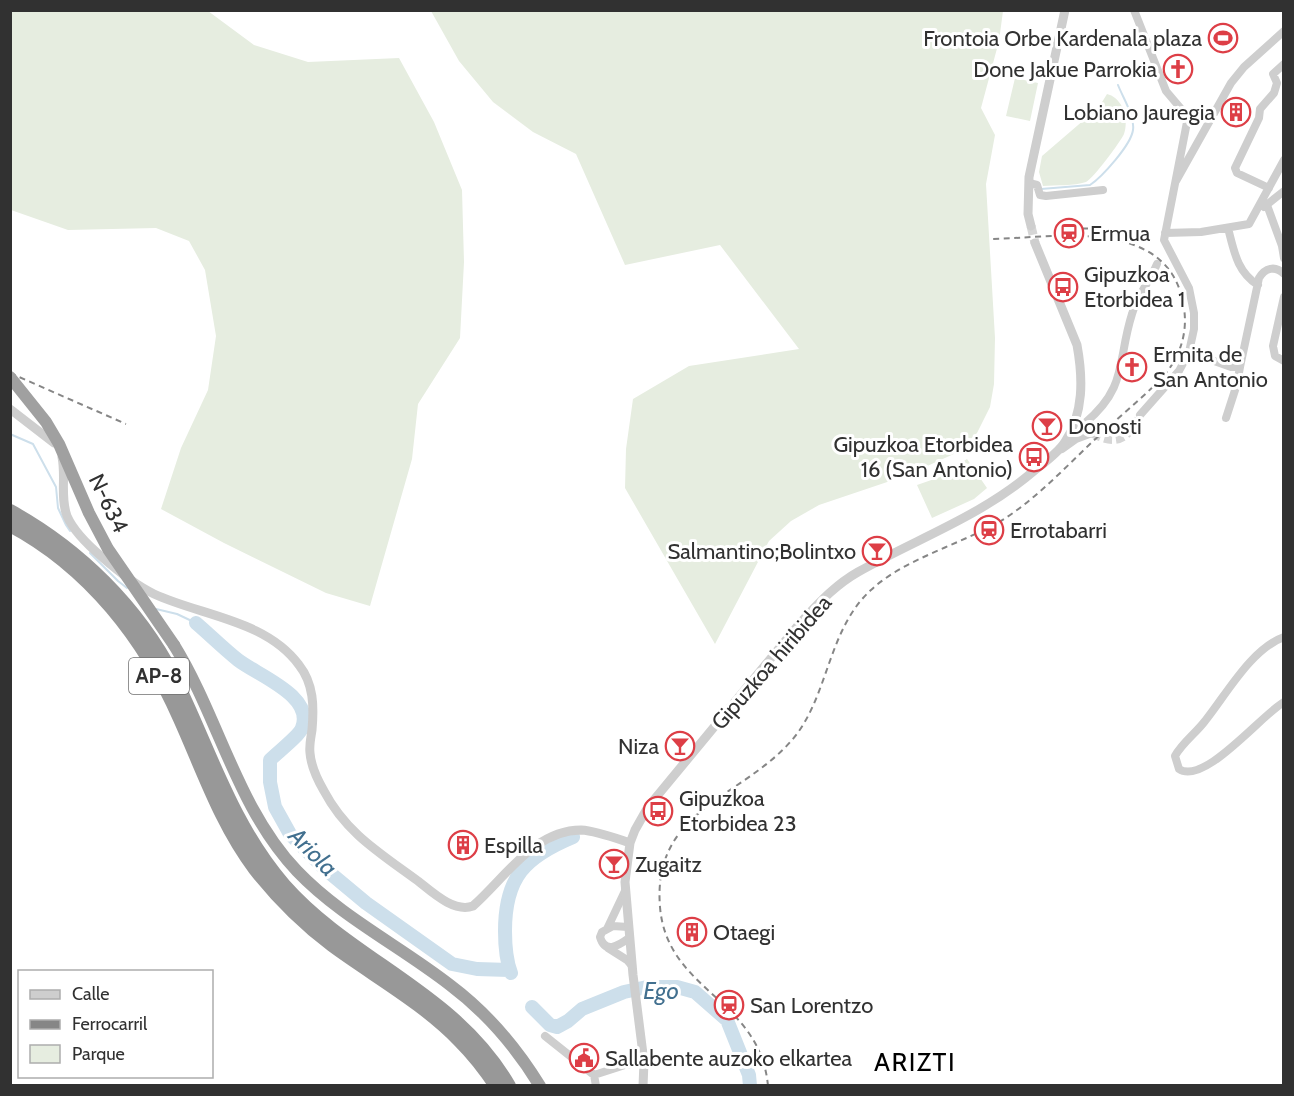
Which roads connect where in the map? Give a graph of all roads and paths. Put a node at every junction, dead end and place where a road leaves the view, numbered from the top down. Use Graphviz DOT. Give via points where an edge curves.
graph roads {
  1 [pos="1134,10"];
  2 [pos="1065,12"];
  3 [pos="1284,31"];
  4 [pos="1284,64"];
  5 [pos="1284,160"];
  6 [pos="1176,181"];
  7 [pos="1029,183"];
  8 [pos="1269,188"];
  9 [pos="1103,190"];
  10 [pos="1284,191"];
  11 [pos="1267,202"];
  12 [pos="1030,226"];
  13 [pos="1228,228"];
  14 [pos="1165,232"];
  15 [pos="1035,243"];
  16 [pos="1284,258"];
  17 [pos="1157,264"];
  18 [pos="1284,274"];
  19 [pos="1258,285"];
  20 [pos="1284,297"];
  21 [pos="1189,352"];
  22 [pos="1284,361"];
  23 [pos="1240,368"];
  24 [pos="10,376"];
  25 [pos="1079,407"];
  26 [pos="10,409"];
  27 [pos="1140,415"];
  28 [pos="1226,418"];
  29 [pos="1085,423"];
  30 [pos="1091,434"];
  31 [pos="1054,454"];
  32 [pos="10,511"];
  33 [pos="10,525"];
  34 [pos="1284,637"];
  35 [pos="1284,702"];
  36 [pos="630,843"];
  37 [pos="626,891"];
  38 [pos="628,927"];
  39 [pos="607,928"];
  40 [pos="630,938"];
  41 [pos="608,948"];
  42 [pos="632,966"];
  43 [pos="432,1007"];
  44 [pos="463,1035"];
  45 [pos="544,1036"];
  46 [pos="644,1062"];
  47 [pos="594,1075"];
  48 [pos="496,1086"];
  49 [pos="509,1086"];
  50 [pos="540,1086"];
  51 [pos="596,1086"];
  52 [pos="644,1086"];
  1 -- 6 [label="street" via="1167,91 1188,117"];
  2 -- 7 [label="street"];
  3 -- 6 [label="street" via="1228,87"];
  4 -- 8 [label="street" via="1272,74 1277,83 1274,93 1260,109 1235,170"];
  5 -- 8 [label="street"];
  6 -- 14 [label="street"];
  7 -- 9 [label="street" via="1037,185 1040,195 1046,196"];
  7 -- 12 [label="street"];
  8 -- 11 [label="street"];
  10 -- 11 [label="street"];
  11 -- 13 [label="street" via="1249,224"];
  11 -- 16 [label="street"];
  13 -- 14 [label="street"];
  13 -- 19 [label="street" via="1240,268"];
  14 -- 21 [label="street" via="1164,240 1192,300 1194,329"];
  15 -- 25 [label="street, Gipuzkoa hiribidea" via="1077,345 1082,384"];
  17 -- 29 [label="street" via="1132,314 1114,389 1105,405"];
  18 -- 19 [label="street" via="1277,268 1268,269 1261,274"];
  19 -- 23 [label="street"];
  20 -- 22 [label="street" via="1273,346 1275,356"];
  21 -- 23 [label="street"];
  21 -- 27 [label="street" via="1173,379"];
  23 -- 28 [label="street"];
  24 -- 50 [label="highway, N-634, bridge" via="46,422 108,549 189,670 248,801 281,852 319,891 451,985 478,1009 525,1061"];
  25 -- 29 [label="street"];
  25 -- 30 [label="street" via="1078,419 1083,430"];
  25 -- 31 [label="street, Gipuzkoa hiribidea" via="1065,442"];
  26 -- 36 [label="street" via="59,447 67,516 93,549 154,594 267,637 299,664 313,696 309,751 332,806 355,834 436,894 457,906 473,906 539,843 571,831"];
  29 -- 30 [label="street"];
  30 -- 31 [label="street"];
  31 -- 36 [label="street, Gipuzkoa hiribidea" via="986,507 857,573 825,596 648,807"];
  32 -- 43 [label="highway, AP-8" via="84,562 141,623 173,675 245,833 285,886 312,914"];
  33 -- 43 [label="highway, AP-8" via="55,553 78,573 131,632 162,681 234,838 274,891 332,945"];
  34 -- 35 [label="street" via="1266,647 1247,666 1180,748 1175,756 1179,769 1190,772 1209,765"];
  36 -- 37 [label="street, Gipuzkoa hiribidea"];
  37 -- 38 [label="street, Gipuzkoa hiribidea"];
  37 -- 39 [label="street"];
  38 -- 39 [label="street"];
  38 -- 40 [label="street, Gipuzkoa hiribidea"];
  39 -- 41 [label="street" via="600,937"];
  40 -- 41 [label="street"];
  40 -- 42 [label="street, Gipuzkoa hiribidea"];
  41 -- 42 [label="street"];
  42 -- 46 [label="street, Gipuzkoa hiribidea"];
  43 -- 44 [label="highway, AP-8"];
  44 -- 48 [label="highway, AP-8"];
  44 -- 49 [label="highway, AP-8" via="487,1053"];
  45 -- 47 [label="street"];
  46 -- 47 [label="street"];
  46 -- 52 [label="street, Gipuzkoa hiribidea"];
  47 -- 51 [label="street"];
}
